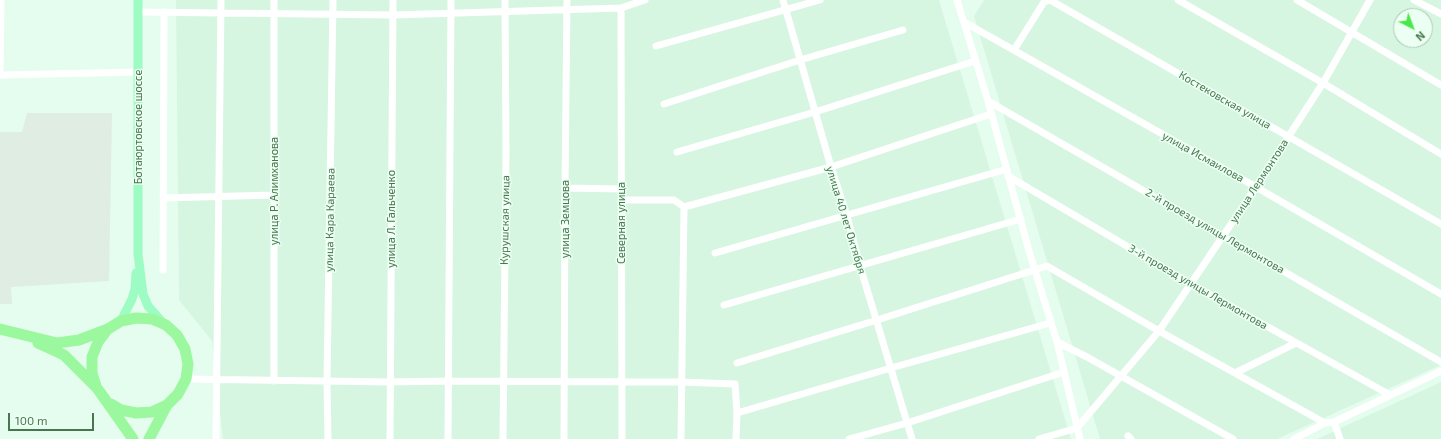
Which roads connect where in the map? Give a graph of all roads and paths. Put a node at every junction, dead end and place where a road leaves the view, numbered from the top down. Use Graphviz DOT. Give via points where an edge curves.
graph roads {
  1 [pos="1,0"];
  2 [pos="138,0"];
  3 [pos="221,0"];
  4 [pos="274,0"];
  5 [pos="333,0"];
  6 [pos="393,0"];
  7 [pos="451,0"];
  8 [pos="505,0"];
  9 [pos="567,0"];
  10 [pos="645,0"];
  11 [pos="783,0"];
  12 [pos="820,0"];
  13 [pos="957,0"];
  14 [pos="1051,0"];
  15 [pos="1178,0"];
  16 [pos="1297,0"];
  17 [pos="1370,0"];
  18 [pos="1414,0"];
  19 [pos="621,8"];
  20 [pos="785,9"];
  21 [pos="567,10"];
  22 [pos="505,11"];
  23 [pos="138,12"];
  24 [pos="164,12"];
  25 [pos="221,13"];
  26 [pos="274,13"];
  27 [pos="451,14"];
  28 [pos="1441,14"];
  29 [pos="333,15"];
  30 [pos="393,15"];
  31 [pos="964,22"];
  32 [pos="903,30"];
  33 [pos="1352,32"];
  34 [pos="656,46"];
  35 [pos="1014,50"];
  36 [pos="800,60"];
  37 [pos="975,61"];
  38 [pos="138,72"];
  39 [pos="0,75"];
  40 [pos="1323,83"];
  41 [pos="1441,85"];
  42 [pos="988,101"];
  43 [pos="664,104"];
  44 [pos="815,112"];
  45 [pos="991,114"];
  46 [pos="1288,136"];
  47 [pos="677,152"];
  48 [pos="1441,154"];
  49 [pos="831,168"];
  50 [pos="1008,173"];
  51 [pos="1256,187"];
  52 [pos="565,188"];
  53 [pos="621,188"];
  54 [pos="274,195"];
  55 [pos="219,196"];
  56 [pos="163,198"];
  57 [pos="621,200"];
  58 [pos="684,207"];
  59 [pos="847,216"];
  60 [pos="1020,219"];
  61 [pos="1441,224"];
  62 [pos="1223,236"];
  63 [pos="715,253"];
  64 [pos="138,254"];
  65 [pos="860,266"];
  66 [pos="1035,269"];
  67 [pos="163,270"];
  68 [pos="1191,284"];
  69 [pos="1441,294"];
  70 [pos="724,305"];
  71 [pos="876,320"];
  72 [pos="121,321"];
  73 [pos="1050,323"];
  74 [pos="166,325"];
  75 [pos="0,329"];
  76 [pos="108,329"];
  77 [pos="1159,331"];
  78 [pos="17,334"];
  79 [pos="1057,342"];
  80 [pos="1296,343"];
  81 [pos="1441,362"];
  82 [pos="737,363"];
  83 [pos="891,368"];
  84 [pos="1441,371"];
  85 [pos="1064,372"];
  86 [pos="1235,374"];
  87 [pos="1121,376"];
  88 [pos="186,379"];
  89 [pos="218,380"];
  90 [pos="448,380"];
  91 [pos="274,381"];
  92 [pos="327,381"];
  93 [pos="390,382"];
  94 [pos="503,382"];
  95 [pos="564,382"];
  96 [pos="681,382"];
  97 [pos="622,383"];
  98 [pos="97,388"];
  99 [pos="1390,395"];
  100 [pos="107,401"];
  101 [pos="167,405"];
  102 [pos="737,413"];
  103 [pos="1334,422"];
  104 [pos="907,423"];
  105 [pos="1325,423"];
  106 [pos="1077,428"];
  107 [pos="133,439"];
  108 [pos="149,439"];
  109 [pos="216,439"];
  110 [pos="328,439"];
  111 [pos="390,439"];
  112 [pos="448,439"];
  113 [pos="503,439"];
  114 [pos="564,439"];
  115 [pos="622,439"];
  116 [pos="681,439"];
  117 [pos="736,439"];
  118 [pos="849,439"];
  119 [pos="912,439"];
  120 [pos="1039,439"];
  121 [pos="1080,439"];
  122 [pos="1233,439"];
  123 [pos="1294,439"];
  124 [pos="1340,439"];
  1 -- 39 [label="street"];
  2 -- 23 [label="main road, Ботаюртовское шоссе"];
  3 -- 25 [label="street"];
  4 -- 26 [label="street, улица Р. Алимханова"];
  5 -- 29 [label="street, улица Кара Караева"];
  6 -- 30 [label="street, улица Л. Гальченко"];
  7 -- 27 [label="street"];
  8 -- 22 [label="street, Курушская улица"];
  9 -- 21 [label="street, улица Земцова"];
  10 -- 19 [label="street"];
  11 -- 20 [label="street, улица 40 лет Октября"];
  12 -- 20 [label="street"];
  13 -- 31 [label="street"];
  14 -- 35 [label="street" via="1044,2"];
  14 -- 46 [label="street, Костековская улица"];
  15 -- 40 [label="street"];
  16 -- 33 [label="street"];
  17 -- 33 [label="street, улица Лермонтова"];
  18 -- 28 [label="street"];
  19 -- 21 [label="street"];
  19 -- 53 [label="street, Северная улица"];
  20 -- 34 [label="street"];
  20 -- 36 [label="street, улица 40 лет Октября"];
  21 -- 22 [label="street"];
  21 -- 52 [label="street, улица Земцова"];
  22 -- 27 [label="street"];
  22 -- 94 [label="street, Курушская улица"];
  23 -- 24 [label="street"];
  23 -- 38 [label="main road, Ботаюртовское шоссе"];
  24 -- 25 [label="street"];
  24 -- 56 [label="street"];
  25 -- 26 [label="street"];
  25 -- 55 [label="street"];
  26 -- 29 [label="street"];
  26 -- 54 [label="street, улица Р. Алимханова"];
  27 -- 30 [label="street"];
  27 -- 90 [label="street"];
  29 -- 30 [label="street"];
  29 -- 92 [label="street, улица Кара Караева"];
  30 -- 93 [label="street, улица Л. Гальченко"];
  31 -- 35 [label="street, улица Исмаилова"];
  31 -- 37 [label="street"];
  32 -- 36 [label="street"];
  33 -- 40 [label="street, улица Лермонтова"];
  33 -- 41 [label="street"];
  35 -- 51 [label="street, улица Исмаилова"];
  36 -- 43 [label="street"];
  36 -- 44 [label="street, улица 40 лет Октября"];
  37 -- 42 [label="street"];
  37 -- 44 [label="street"];
  38 -- 39 [label="street"];
  38 -- 64 [label="main road, Ботаюртовское шоссе"];
  40 -- 46 [label="street, улица Лермонтова"];
  40 -- 48 [label="street"];
  42 -- 45 [label="street"];
  42 -- 62 [label="street, 2-й проезд улицы Лермонтова"];
  44 -- 47 [label="street"];
  44 -- 49 [label="street, улица 40 лет Октября"];
  45 -- 49 [label="street"];
  45 -- 50 [label="street"];
  46 -- 51 [label="street, улица Лермонтова"];
  46 -- 61 [label="street, Костековская улица"];
  49 -- 58 [label="street"];
  49 -- 59 [label="street, улица 40 лет Октября"];
  50 -- 59 [label="street"];
  50 -- 60 [label="street"];
  50 -- 68 [label="street, 3-й проезд улицы Лермонтова"];
  51 -- 62 [label="street, улица Лермонтова"];
  51 -- 69 [label="street, улица Исмаилова"];
  52 -- 53 [label="street"];
  52 -- 95 [label="street, улица Земцова"];
  53 -- 57 [label="street, Северная улица"];
  54 -- 55 [label="street"];
  54 -- 91 [label="street, улица Р. Алимханова"];
  55 -- 56 [label="street"];
  55 -- 89 [label="street"];
  56 -- 67 [label="street"];
  57 -- 58 [label="street" via="674,200"];
  57 -- 97 [label="street, Северная улица"];
  58 -- 96 [label="street"];
  59 -- 63 [label="street"];
  59 -- 65 [label="street, улица 40 лет Октября"];
  60 -- 65 [label="street"];
  60 -- 66 [label="street"];
  62 -- 68 [label="street, улица Лермонтова"];
  62 -- 81 [label="street, 2-й проезд улицы Лермонтова"];
  64 -- 72 [label="main road" via="135,289"];
  64 -- 74 [label="main road" via="143,294 148,306"];
  65 -- 70 [label="street"];
  65 -- 71 [label="street, улица 40 лет Октября"];
  66 -- 71 [label="street"];
  66 -- 73 [label="street"];
  66 -- 77 [label="street" via="1047,266"];
  68 -- 77 [label="street, улица Лермонтова"];
  68 -- 80 [label="street, 3-й проезд улицы Лермонтова"];
  71 -- 82 [label="street"];
  71 -- 83 [label="street, улица 40 лет Октября"];
  72 -- 74 [label="highway" via="136,318 152,319"];
  72 -- 76 [label="highway"];
  73 -- 79 [label="street"];
  73 -- 83 [label="street"];
  74 -- 88 [label="highway" via="177,335 185,349 188,364"];
  75 -- 78 [label="highway"];
  76 -- 78 [label="highway" via="79,340 57,343"];
  76 -- 98 [label="highway" via="98,342 92,357 92,373"];
  77 -- 86 [label="street"];
  77 -- 87 [label="street, улица Лермонтова"];
  78 -- 98 [label="highway" via="64,355"];
  79 -- 85 [label="street"];
  79 -- 87 [label="street"];
  80 -- 86 [label="street"];
  80 -- 99 [label="street, 3-й проезд улицы Лермонтова"];
  83 -- 102 [label="street"];
  83 -- 104 [label="street, улица 40 лет Октября"];
  84 -- 99 [label="street"];
  85 -- 104 [label="street"];
  85 -- 106 [label="street"];
  86 -- 105 [label="street"];
  87 -- 106 [label="street, улица Лермонтова"];
  87 -- 122 [label="street"];
  88 -- 89 [label="street"];
  88 -- 101 [label="highway" via="178,394"];
  89 -- 91 [label="street"];
  89 -- 109 [label="street"];
  90 -- 93 [label="street"];
  90 -- 94 [label="street"];
  90 -- 112 [label="street"];
  91 -- 92 [label="street"];
  92 -- 93 [label="street"];
  92 -- 110 [label="street, улица Кара Караева"];
  93 -- 111 [label="street, улица Л. Гальченко"];
  94 -- 95 [label="street"];
  94 -- 113 [label="street, Курушская улица"];
  95 -- 97 [label="street"];
  95 -- 114 [label="street, улица Земцова"];
  96 -- 97 [label="street"];
  96 -- 102 [label="street" via="735,384"];
  96 -- 116 [label="street"];
  97 -- 115 [label="street, Северная улица"];
  98 -- 100 [label="highway"];
  99 -- 103 [label="street"];
  100 -- 101 [label="highway" via="120,410 136,414 152,412"];
  100 -- 107 [label="highway"];
  101 -- 108 [label="highway"];
  102 -- 117 [label="street"];
  103 -- 105 [label="street"];
  103 -- 124 [label="street"];
  104 -- 118 [label="street"];
  104 -- 119 [label="street, улица 40 лет Октября"];
  105 -- 123 [label="street"];
  106 -- 120 [label="street"];
  106 -- 121 [label="street"];
}
